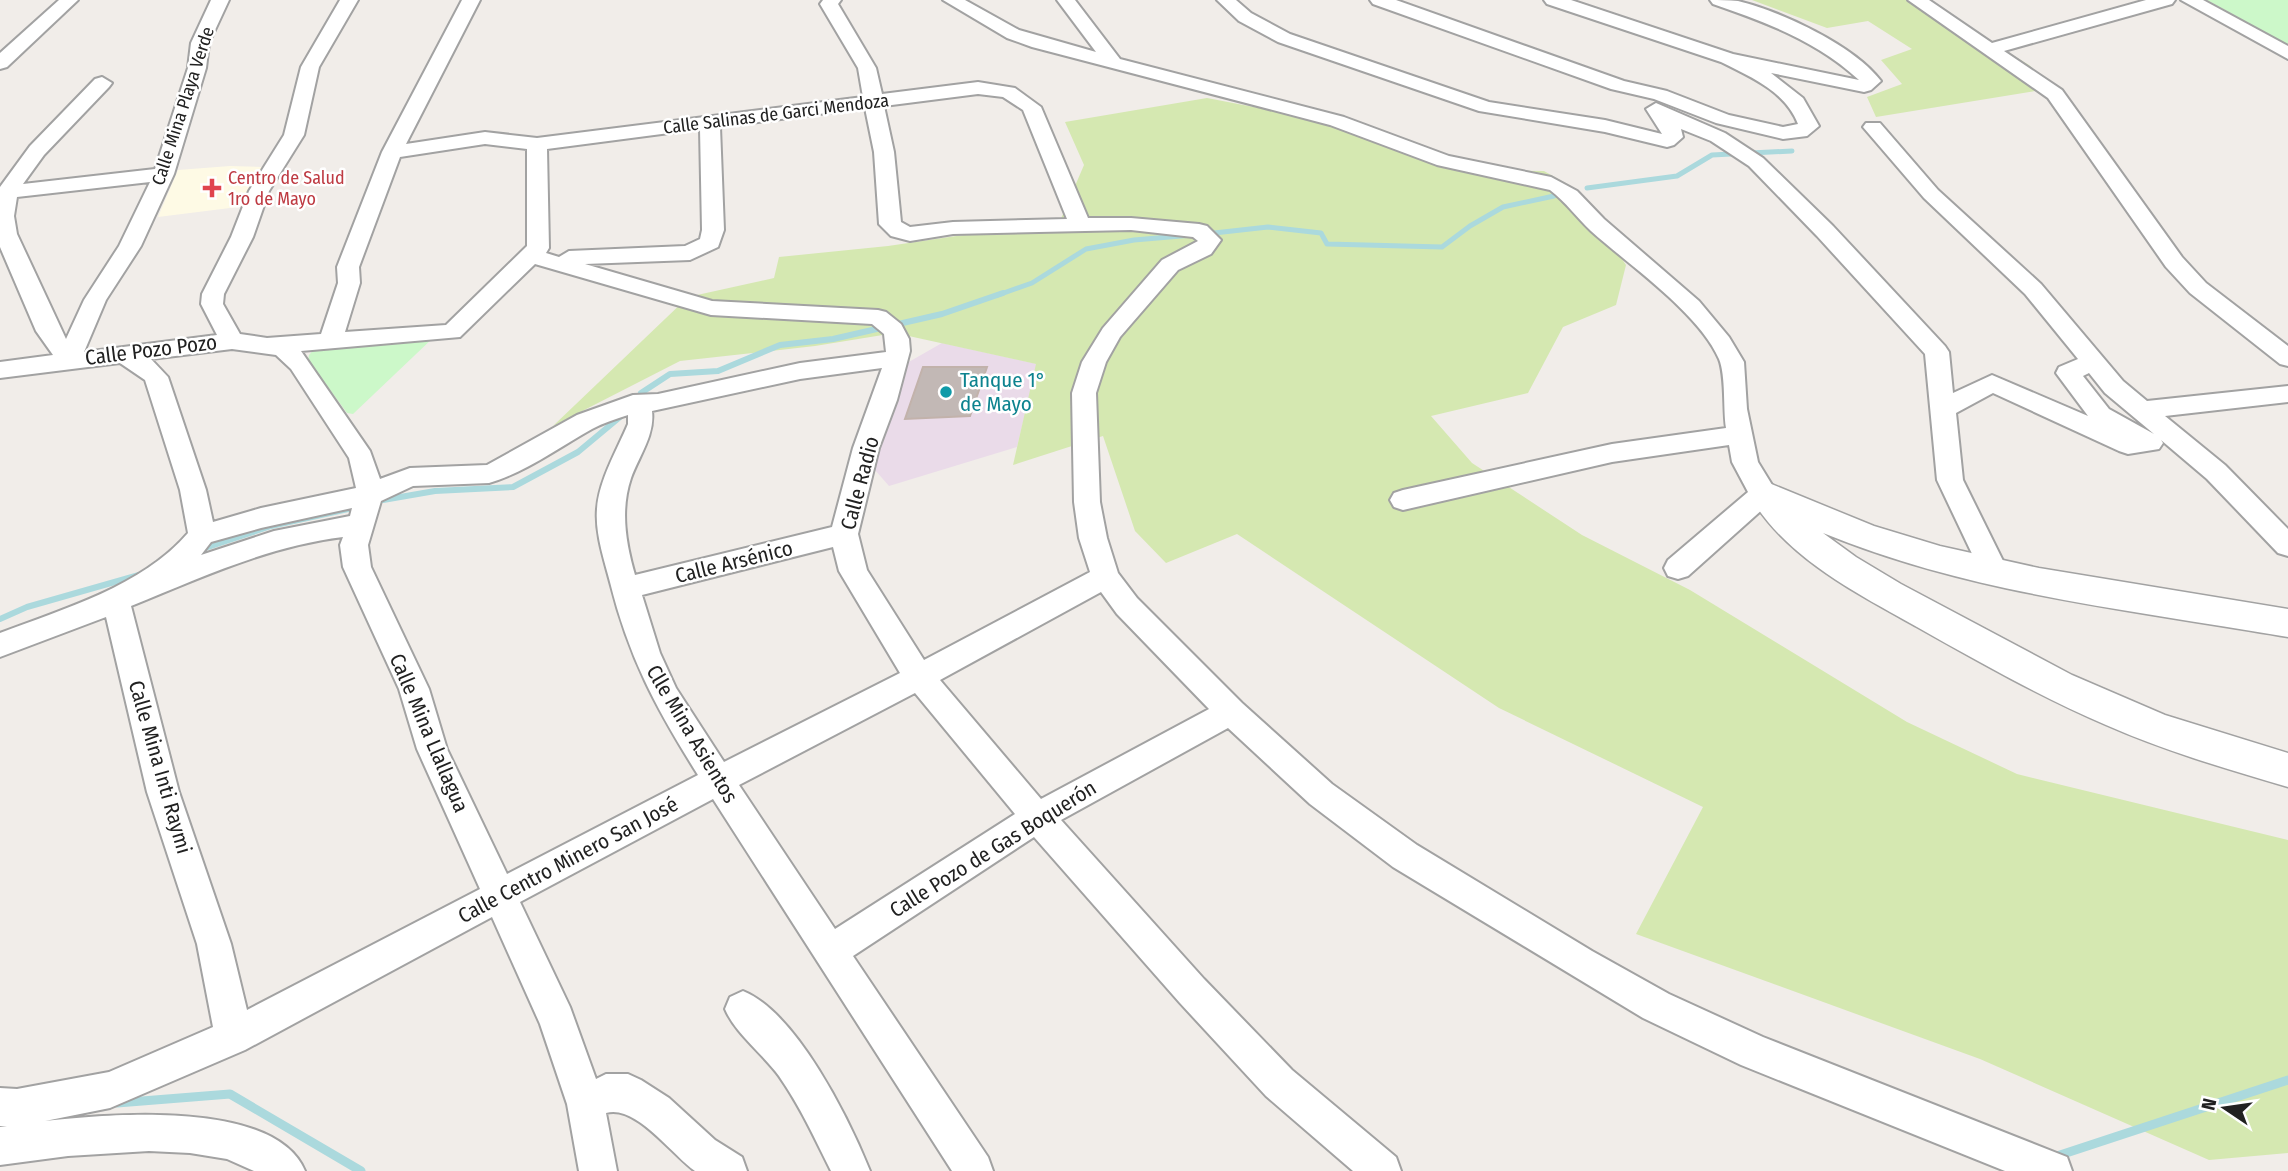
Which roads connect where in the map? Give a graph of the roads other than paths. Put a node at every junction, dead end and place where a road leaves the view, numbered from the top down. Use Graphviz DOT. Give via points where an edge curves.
graph roads {
  1 [pos="51,0"];
  2 [pos="69,0"];
  3 [pos="220,0"];
  4 [pos="349,0"];
  5 [pos="471,0"];
  6 [pos="832,0"];
  7 [pos="952,0"];
  8 [pos="1066,0"];
  9 [pos="1226,0"];
  10 [pos="1379,0"];
  11 [pos="1553,0"];
  12 [pos="1719,0"];
  13 [pos="1917,0"];
  14 [pos="2166,0"];
  15 [pos="2190,0"];
  16 [pos="0,46"];
  17 [pos="1990,50"];
  18 [pos="2288,53"];
  19 [pos="1728,58"];
  20 [pos="0,63"];
  21 [pos="1114,63"];
  22 [pos="102,83"];
  23 [pos="1618,85"];
  24 [pos="874,101"];
  25 [pos="1660,114"];
  26 [pos="710,123"];
  27 [pos="1873,127"];
  28 [pos="537,144"];
  29 [pos="392,152"];
  30 [pos="164,174"];
  31 [pos="4,192"];
  32 [pos="1080,224"];
  33 [pos="532,256"];
  34 [pos="232,341"];
  35 [pos="331,341"];
  36 [pos="267,346"];
  37 [pos="122,354"];
  38 [pos="897,358"];
  39 [pos="2288,358"];
  40 [pos="68,359"];
  41 [pos="2093,362"];
  42 [pos="0,370"];
  43 [pos="2288,394"];
  44 [pos="633,404"];
  45 [pos="1942,410"];
  46 [pos="2142,410"];
  47 [pos="1740,435"];
  48 [pos="1764,493"];
  49 [pos="370,495"];
  50 [pos="1403,500"];
  51 [pos="359,525"];
  52 [pos="844,534"];
  53 [pos="202,535"];
  54 [pos="2288,546"];
  55 [pos="1678,568"];
  56 [pos="1994,571"];
  57 [pos="1105,577"];
  58 [pos="624,589"];
  59 [pos="116,601"];
  60 [pos="2288,623"];
  61 [pos="0,645"];
  62 [pos="919,677"];
  63 [pos="1231,712"];
  64 [pos="2288,770"];
  65 [pos="718,780"];
  66 [pos="1037,817"];
  67 [pos="501,895"];
  68 [pos="832,950"];
  69 [pos="743,1009"];
  70 [pos="233,1037"];
  71 [pos="586,1104"];
  72 [pos="6,1118"];
  73 [pos="0,1146"];
  74 [pos="286,1171"];
  75 [pos="598,1171"];
  76 [pos="728,1171"];
  77 [pos="851,1171"];
  78 [pos="974,1171"];
  79 [pos="1382,1171"];
  80 [pos="2053,1171"];
  1 -- 16 [label="street"];
  2 -- 20 [label="street"];
  3 -- 30 [label="street, Calle Mina Playa Verde" via="200,43 197,68"];
  4 -- 34 [label="street" via="310,67 294,135 260,191 213,293 212,304"];
  5 -- 29 [label="street"];
  6 -- 24 [label="street" via="829,4 867,68"];
  7 -- 21 [label="street" via="1025,38"];
  8 -- 21 [label="street"];
  9 -- 25 [label="street" via="1245,17 1284,38 1486,107 1667,141 1673,137 1671,129"];
  10 -- 23 [label="street"];
  11 -- 19 [label="street"];
  12 -- 19 [label="street" via="1799,30 1871,81 1864,86 1845,85"];
  13 -- 17 [label="street"];
  14 -- 17 [label="street"];
  15 -- 18 [label="street"];
  17 -- 39 [label="street" via="2055,94 2174,262 2198,288"];
  19 -- 23 [label="street" via="1780,87 1809,126 1783,134"];
  21 -- 47 [label="street" via="1356,126 1444,161 1557,186 1595,225 1691,306 1721,342 1732,362"];
  22 -- 31 [label="street, Calle Pozo Pozo"];
  23 -- 25 [label="street"];
  24 -- 26 [label="street, Calle Salinas de Garci Mendoza"];
  24 -- 32 [label="street, Calle Salinas de Garci Mendoza" via="978,88 1008,92 1031,107"];
  24 -- 32 [label="street" via="890,224 899,231"];
  25 -- 45 [label="street" via="1718,137 1756,162 1825,231 1937,352"];
  26 -- 28 [label="street, Calle Salinas de Garci Mendoza"];
  26 -- 33 [label="street" via="710,242 690,253 578,259"];
  27 -- 41 [label="street" via="1931,194 2033,289"];
  28 -- 29 [label="street, Calle Salinas de Garci Mendoza" via="485,138"];
  28 -- 33 [label="street" via="539,239"];
  29 -- 35 [label="street" via="348,267 349,283"];
  30 -- 31 [label="street"];
  30 -- 40 [label="street, Calle Mina Playa Verde"];
  31 -- 40 [label="street, Calle Pozo Pozo" via="2,219 8,240 48,331"];
  32 -- 57 [label="street" via="1199,231 1210,240 1203,249 1170,265 1111,333 1094,362 1084,393 1087,502"];
  33 -- 35 [label="street, Calle Pozo Pozo" via="452,332"];
  33 -- 38 [label="street" via="711,308 878,317 897,334"];
  34 -- 36 [label="street, Calle Pozo Pozo"];
  34 -- 37 [label="street, Calle Pozo Pozo"];
  35 -- 36 [label="street, Calle Pozo Pozo"];
  36 -- 49 [label="street" via="283,348 299,363 360,457"];
  37 -- 40 [label="street, Calle Pozo Pozo"];
  37 -- 53 [label="street" via="156,377 193,491"];
  38 -- 44 [label="street" via="800,371"];
  38 -- 52 [label="street, Calle Radio" via="866,448"];
  40 -- 42 [label="street"];
  41 -- 45 [label="street" via="2068,373 2100,415 2150,443 2128,444 1992,383"];
  41 -- 46 [label="street"];
  43 -- 46 [label="street"];
  44 -- 49 [label="street" via="586,421 489,474 410,477"];
  44 -- 58 [label="street, Clle Mina Asientos" via="640,411 640,424 610,509"];
  45 -- 56 [label="street" via="1950,480"];
  46 -- 54 [label="street" via="2216,472"];
  47 -- 48 [label="street" via="1745,462"];
  47 -- 50 [label="street" via="1612,453"];
  48 -- 55 [label="street"];
  48 -- 56 [label="street" via="1893,546"];
  48 -- 64 [label="street" via="1801,536 1828,558 2007,659 2159,729"];
  49 -- 51 [label="street, Calle Mina Llallagua"];
  49 -- 53 [label="street"];
  51 -- 59 [label="street" via="288,536"];
  51 -- 67 [label="street, Calle Mina Llallagua" via="354,545 357,567 414,689 432,749"];
  52 -- 58 [label="street, Calle Arsénico"];
  52 -- 62 [label="street, Calle Radio" via="853,571"];
  53 -- 59 [label="street" via="186,554"];
  56 -- 60 [label="street"];
  57 -- 62 [label="street, Calle Centro Minero San José"];
  57 -- 63 [label="street" via="1127,606"];
  58 -- 65 [label="street, Clle Mina Asientos" via="660,685"];
  59 -- 61 [label="street"];
  59 -- 70 [label="street, Calle Mina Inti Raymi" via="163,793 230,1000"];
  62 -- 65 [label="street, Calle Centro Minero San José"];
  62 -- 66 [label="street, Calle Radio"];
  63 -- 66 [label="street, Calle Pozo de Gas Boquerón"];
  63 -- 80 [label="street" via="1321,794 1405,856 1656,1006 1754,1052"];
  65 -- 67 [label="street, Calle Centro Minero San José"];
  65 -- 68 [label="street, Clle Mina Asientos"];
  66 -- 68 [label="street, Calle Pozo de Gas Boquerón"];
  66 -- 79 [label="street, Calle Radio" via="1279,1083"];
  67 -- 70 [label="street, Calle Centro Minero San José"];
  67 -- 71 [label="street, Calle Mina Llallagua" via="557,1020"];
  68 -- 78 [label="street, Clle Mina Asientos"];
  69 -- 77 [label="street" via="769,1031 814,1093"];
  70 -- 72 [label="street, Calle Centro Minero San José" via="110,1090"];
  71 -- 75 [label="street, Calle Mina Llallagua"];
  71 -- 76 [label="street" via="606,1093 628,1093"];
  73 -- 74 [label="street" via="139,1131 205,1136 274,1158"];
}
